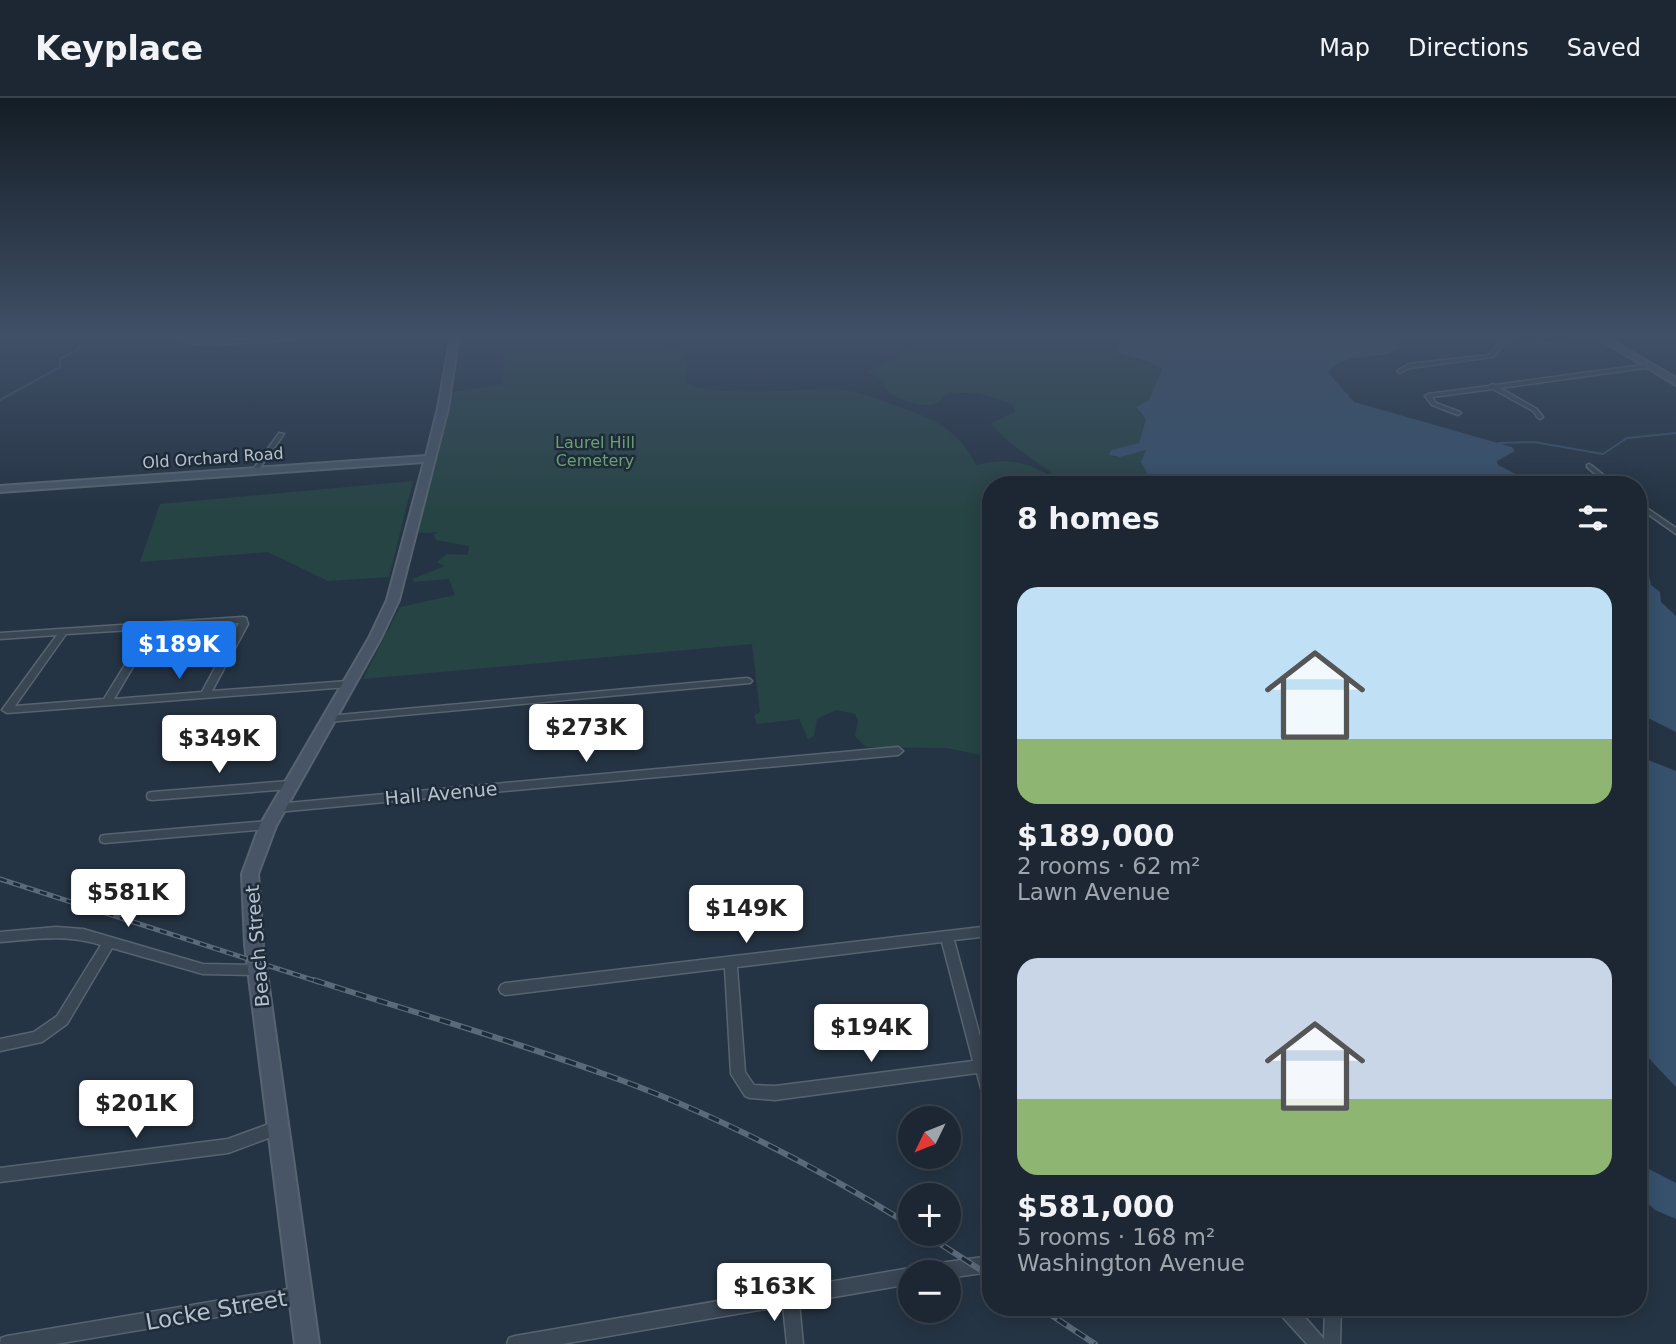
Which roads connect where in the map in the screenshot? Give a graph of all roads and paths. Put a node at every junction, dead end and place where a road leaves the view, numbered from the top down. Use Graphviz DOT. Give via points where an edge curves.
graph roads {
  1 [pos="446,393"];
  2 [pos="1446,393"];
  3 [pos="1505,393"];
  4 [pos="1458,413"];
  5 [pos="1540,417"];
  6 [pos="281,434"];
  7 [pos="428,459"];
  8 [pos="1589,466"];
  9 [pos="255,471"];
  10 [pos="1602,476"];
  11 [pos="0,488"];
  12 [pos="1647,511"];
  13 [pos="1676,533"];
  14 [pos="154,625"];
  15 [pos="64,631"];
  16 [pos="0,636"];
  17 [pos="747,681"];
  18 [pos="348,684"];
  19 [pos="206,694"];
  20 [pos="107,703"];
  21 [pos="328,719"];
  22 [pos="898,751"];
  23 [pos="289,785"];
  24 [pos="152,796"];
  25 [pos="277,808"];
  26 [pos="268,825"];
  27 [pos="105,839"];
  28 [pos="982,932"];
  29 [pos="0,937"];
  30 [pos="947,937"];
  31 [pos="110,941"];
  32 [pos="732,964"];
  33 [pos="257,970"];
  34 [pos="505,989"];
  35 [pos="0,1045"];
  36 [pos="982,1053"];
  37 [pos="982,1067"];
  38 [pos="277,1128"];
  39 [pos="0,1175"];
  40 [pos="982,1265"];
  41 [pos="961,1268"];
  42 [pos="898,1278"];
  43 [pos="300,1295"];
  44 [pos="790,1298"];
  45 [pos="1293,1316"];
  46 [pos="1334,1316"];
  47 [pos="7,1344"];
  48 [pos="307,1344"];
  49 [pos="515,1344"];
  50 [pos="795,1344"];
  51 [pos="1318,1344"];
  52 [pos="1332,1344"];
  1 -- 7 [label="main road, Beach Street"];
  2 -- 4 [label="street" via="1428,396 1433,404"];
  3 -- 5 [label="street"];
  6 -- 9 [label="street"];
  7 -- 9 [label="main road, Old Orchard Road"];
  7 -- 18 [label="main road, Beach Street" via="393,600"];
  8 -- 10 [label="street"];
  9 -- 11 [label="main road, Old Orchard Road"];
  12 -- 13 [label="street"];
  14 -- 15 [label="street"];
  14 -- 19 [label="street" via="243,620"];
  14 -- 20 [label="street"];
  15 -- 16 [label="street"];
  15 -- 20 [label="street" via="7,710"];
  17 -- 21 [label="street"];
  18 -- 19 [label="street"];
  18 -- 21 [label="main road, Beach Street"];
  19 -- 20 [label="street"];
  21 -- 23 [label="main road, Beach Street"];
  22 -- 25 [label="street, Hall Avenue"];
  23 -- 24 [label="street"];
  23 -- 25 [label="main road, Beach Street"];
  25 -- 26 [label="main road, Beach Street"];
  26 -- 27 [label="street"];
  26 -- 33 [label="main road, Beach Street" via="249,881"];
  28 -- 30 [label="street"];
  29 -- 31 [label="street" via="64,932"];
  30 -- 32 [label="street"];
  30 -- 36 [label="street"];
  31 -- 33 [label="street" via="202,969"];
  31 -- 35 [label="street" via="75,1003 50,1030 30,1041"];
  32 -- 34 [label="street"];
  32 -- 37 [label="street" via="738,1074 746,1089 775,1093"];
  33 -- 38 [label="main road, Beach Street"];
  38 -- 39 [label="street" via="228,1146"];
  38 -- 43 [label="main road, Beach Street"];
  40 -- 41 [label="street"];
  42 -- 44 [label="street"];
  43 -- 47 [label="street, Locke Street"];
  43 -- 48 [label="main road, Beach Street"];
  44 -- 49 [label="street"];
  44 -- 50 [label="street"];
  45 -- 51 [label="street"];
  46 -- 52 [label="street"];
}
